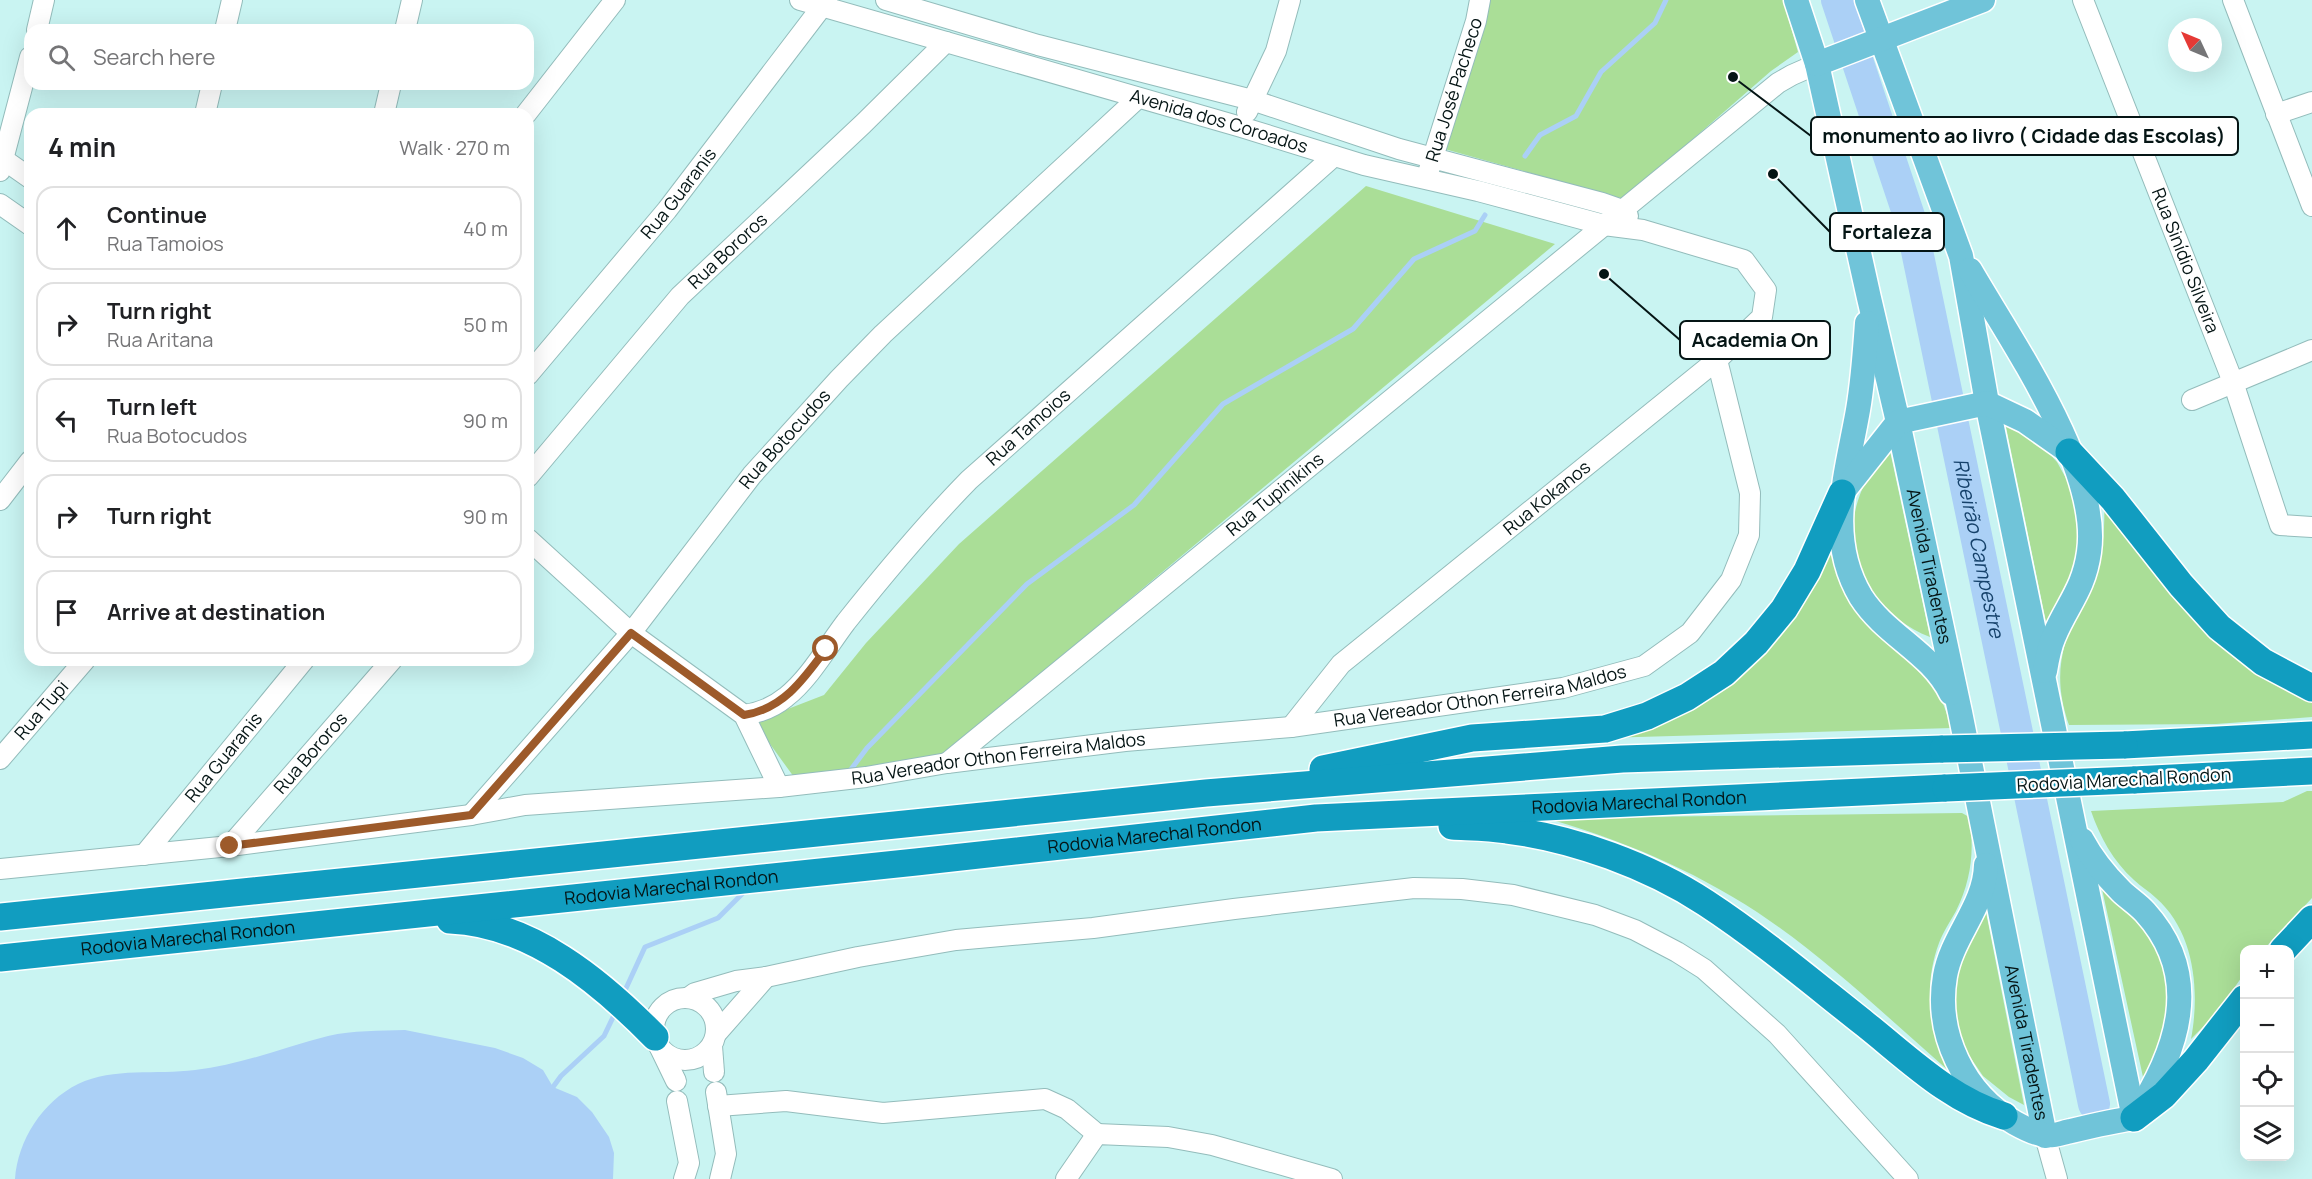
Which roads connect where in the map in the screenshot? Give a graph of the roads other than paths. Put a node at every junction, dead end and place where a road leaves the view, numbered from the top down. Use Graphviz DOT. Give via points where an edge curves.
graph roads {
  1 [pos="44,0"];
  2 [pos="232,0"];
  3 [pos="412,0"];
  4 [pos="615,0"];
  5 [pos="800,0"];
  6 [pos="886,0"];
  7 [pos="1290,0"];
  8 [pos="1480,0"];
  9 [pos="1796,0"];
  10 [pos="1867,0"];
  11 [pos="1983,0"];
  12 [pos="2083,0"];
  13 [pos="2233,0"];
  14 [pos="825,3"];
  15 [pos="38,24"];
  16 [pos="226,24"];
  17 [pos="406,24"];
  18 [pos="946,42"];
  19 [pos="1879,42"];
  20 [pos="1820,64"];
  21 [pos="24,79"];
  22 [pos="211,90"];
  23 [pos="390,90"];
  24 [pos="1138,98"];
  25 [pos="1252,100"];
  26 [pos="2312,102"];
  27 [pos="206,108"];
  28 [pos="386,108"];
  29 [pos="531,108"];
  30 [pos="2276,114"];
  31 [pos="1240,127"];
  32 [pos="1334,156"];
  33 [pos="1433,158"];
  34 [pos="1,163"];
  35 [pos="24,175"];
  36 [pos="1426,179"];
  37 [pos="0,204"];
  38 [pos="2312,206"];
  39 [pos="1622,210"];
  40 [pos="24,221"];
  41 [pos="1604,225"];
  42 [pos="1643,230"];
  43 [pos="1961,256"];
  44 [pos="1744,260"];
  45 [pos="1869,298"];
  46 [pos="2312,350"];
  47 [pos="1718,360"];
  48 [pos="534,368"];
  49 [pos="2233,382"];
  50 [pos="2192,400"];
  51 [pos="1981,404"];
  52 [pos="1901,421"];
  53 [pos="2069,452"];
  54 [pos="24,469"];
  55 [pos="534,470"];
  56 [pos="1842,493"];
  57 [pos="0,500"];
  58 [pos="2312,527"];
  59 [pos="534,544"];
  60 [pos="631,633"];
  61 [pos="80,666"];
  62 [pos="299,666"];
  63 [pos="387,666"];
  64 [pos="2312,688"];
  65 [pos="2045,692"];
  66 [pos="1960,712"];
  67 [pos="744,715"];
  68 [pos="1291,727"];
  69 [pos="2312,735"];
  70 [pos="0,759"];
  71 [pos="947,763"];
  72 [pos="2312,771"];
  73 [pos="779,787"];
  74 [pos="1206,793"];
  75 [pos="471,815"];
  76 [pos="1316,818"];
  77 [pos="2073,821"];
  78 [pos="1986,843"];
  79 [pos="230,846"];
  80 [pos="144,855"];
  81 [pos="0,869"];
  82 [pos="0,917"];
  83 [pos="2312,919"];
  84 [pos="350,920"];
  85 [pos="2288,945"];
  86 [pos="0,958"];
  87 [pos="766,977"];
  88 [pos="688,998"];
  89 [pos="2240,1004"];
  90 [pos="714,1040"];
  91 [pos="658,1042"];
  92 [pos="714,1072"];
  93 [pos="676,1081"];
  94 [pos="677,1101"];
  95 [pos="2004,1116"];
  96 [pos="2126,1119"];
  97 [pos="1097,1134"];
  98 [pos="2052,1135"];
  99 [pos="684,1179"];
  100 [pos="720,1179"];
  101 [pos="1066,1179"];
  102 [pos="1332,1179"];
  103 [pos="1908,1179"];
  104 [pos="2057,1179"];
  1 -- 15 [label="street"];
  2 -- 16 [label="street"];
  3 -- 17 [label="street"];
  4 -- 29 [label="street"];
  5 -- 14 [label="street, Avenida dos Coroados"];
  6 -- 25 [label="street, Avenida dos Coroados" via="1038,45"];
  7 -- 25 [label="street" via="1275,51"];
  8 -- 33 [label="street, Rua José Pacheco"];
  9 -- 20 [label="main road, Avenida Tiradentes"];
  10 -- 19 [label="main road"];
  11 -- 19 [label="main road"];
  12 -- 49 [label="street, Rua Sinídio Silveira"];
  13 -- 30 [label="street"];
  14 -- 18 [label="street, Avenida dos Coroados"];
  14 -- 48 [label="street, Rua Guaranis" via="667,210"];
  18 -- 24 [label="street, Avenida dos Coroados"];
  18 -- 55 [label="street, Rua Bororos" via="680,296"];
  19 -- 20 [label="main road"];
  19 -- 43 [label="main road"];
  20 -- 39 [label="street, Rua Tupinikins" via="1778,83"];
  20 -- 45 [label="main road, Avenida Tiradentes"];
  21 -- 34 [label="street"];
  22 -- 27 [label="street"];
  23 -- 28 [label="street"];
  24 -- 31 [label="street, Avenida dos Coroados"];
  24 -- 60 [label="street, Rua Botocudos" via="882,334 839,379 752,475"];
  25 -- 31 [label="street"];
  25 -- 33 [label="street, Avenida dos Coroados"];
  26 -- 30 [label="street"];
  30 -- 38 [label="street"];
  31 -- 32 [label="street, Avenida dos Coroados"];
  32 -- 36 [label="street, Avenida dos Coroados"];
  32 -- 67 [label="street, Rua Tamoios" via="969,480 904,552 786,697"];
  33 -- 36 [label="street, Rua José Pacheco"];
  33 -- 39 [label="street, Avenida dos Coroados"];
  34 -- 35 [label="street"];
  36 -- 41 [label="street, Avenida dos Coroados"];
  37 -- 40 [label="street"];
  39 -- 41 [label="street, Rua Tupinikins"];
  39 -- 42 [label="street, Avenida dos Coroados"];
  41 -- 42 [label="street, Avenida dos Coroados"];
  41 -- 71 [label="street, Rua Tupinikins"];
  42 -- 44 [label="street, Avenida dos Coroados"];
  43 -- 51 [label="main road"];
  43 -- 53 [label="main road" via="2038,386"];
  44 -- 47 [label="street, Rua Kokanos" via="1766,290 1762,317"];
  45 -- 52 [label="main road, Avenida Tiradentes"];
  45 -- 56 [label="main road" via="1858,408"];
  46 -- 49 [label="street"];
  47 -- 68 [label="street, Rua Kokanos" via="1341,664"];
  47 -- 68 [label="street, Rua Vereador Othon Ferreira Maldos" via="1750,493 1749,535 1731,580 1690,633 1644,666 1563,688"];
  49 -- 50 [label="street"];
  49 -- 58 [label="street, Rua Sinídio Silveira" via="2280,525"];
  51 -- 52 [label="main road"];
  51 -- 53 [label="main road" via="2025,422"];
  51 -- 65 [label="main road"];
  52 -- 56 [label="main road"];
  52 -- 66 [label="main road, Avenida Tiradentes"];
  53 -- 64 [label="highway" via="2219,627 2263,662"];
  53 -- 65 [label="main road" via="2087,502 2089,551 2081,583 2048,654"];
  54 -- 57 [label="street"];
  56 -- 66 [label="main road" via="1843,546 1861,596 1876,618 1934,668"];
  56 -- 74 [label="highway" via="1807,571 1784,609 1756,643 1724,673 1647,716 1605,729 1472,738"];
  59 -- 60 [label="street"];
  60 -- 67 [label="street"];
  60 -- 75 [label="street, Rua Botocudos"];
  61 -- 70 [label="street, Rua Tupi"];
  62 -- 80 [label="street, Rua Guaranis"];
  63 -- 79 [label="street, Rua Bororos"];
  65 -- 77 [label="main road"];
  66 -- 78 [label="main road, Avenida Tiradentes"];
  67 -- 73 [label="street"];
  68 -- 71 [label="street, Rua Vereador Othon Ferreira Maldos" via="1125,741"];
  69 -- 74 [label="highway, Rodovia Marechal Rondon, bridge" via="2124,745 1622,759"];
  71 -- 73 [label="street, Rua Vereador Othon Ferreira Maldos"];
  72 -- 76 [label="highway, Rodovia Marechal Rondon, bridge"];
  73 -- 75 [label="street, Rua Vereador Othon Ferreira Maldos" via="525,805"];
  74 -- 82 [label="highway, Rodovia Marechal Rondon"];
  75 -- 79 [label="street, Rua Vereador Othon Ferreira Maldos"];
  76 -- 84 [label="highway, Rodovia Marechal Rondon"];
  76 -- 95 [label="highway" via="1508,830 1576,844 1642,868 1714,909 1947,1090 1983,1110"];
  77 -- 96 [label="main road"];
  77 -- 96 [label="main road" via="2102,871 2166,938 2178,971 2180,1006 2168,1057 2153,1089"];
  78 -- 95 [label="main road" via="1985,879 1974,912 1951,952 1945,975 1944,1021 1958,1065 1986,1102"];
  78 -- 98 [label="main road, Avenida Tiradentes"];
  79 -- 80 [label="street, Rua Vereador Othon Ferreira Maldos"];
  80 -- 81 [label="street, Rua Vereador Othon Ferreira Maldos"];
  83 -- 85 [label="highway"];
  84 -- 86 [label="highway, Rodovia Marechal Rondon"];
  84 -- 91 [label="highway" via="454,920 507,931 593,980"];
  87 -- 88 [label="street" via="736,981"];
  87 -- 90 [label="street"];
  87 -- 103 [label="street" via="956,940 1094,928 1414,888 1513,895 1595,915 1635,930 1704,969 1776,1034"];
  88 -- 90 [label="street" via="711,1011 716,1022"];
  88 -- 91 [label="street" via="668,1004 659,1013 655,1025"];
  89 -- 96 [label="highway" via="2164,1095"];
  90 -- 91 [label="street" via="704,1055 681,1060 669,1056"];
  90 -- 92 [label="street"];
  91 -- 93 [label="street"];
  94 -- 99 [label="street" via="689,1163"];
  95 -- 98 [label="main road" via="2024,1128"];
  96 -- 98 [label="main road"];
  97 -- 100 [label="street" via="1067,1109 1045,1099 884,1113 786,1101 717,1099 726,1154"];
  97 -- 101 [label="street"];
  97 -- 102 [label="street" via="1168,1137 1212,1145"];
  98 -- 104 [label="street"];
}
